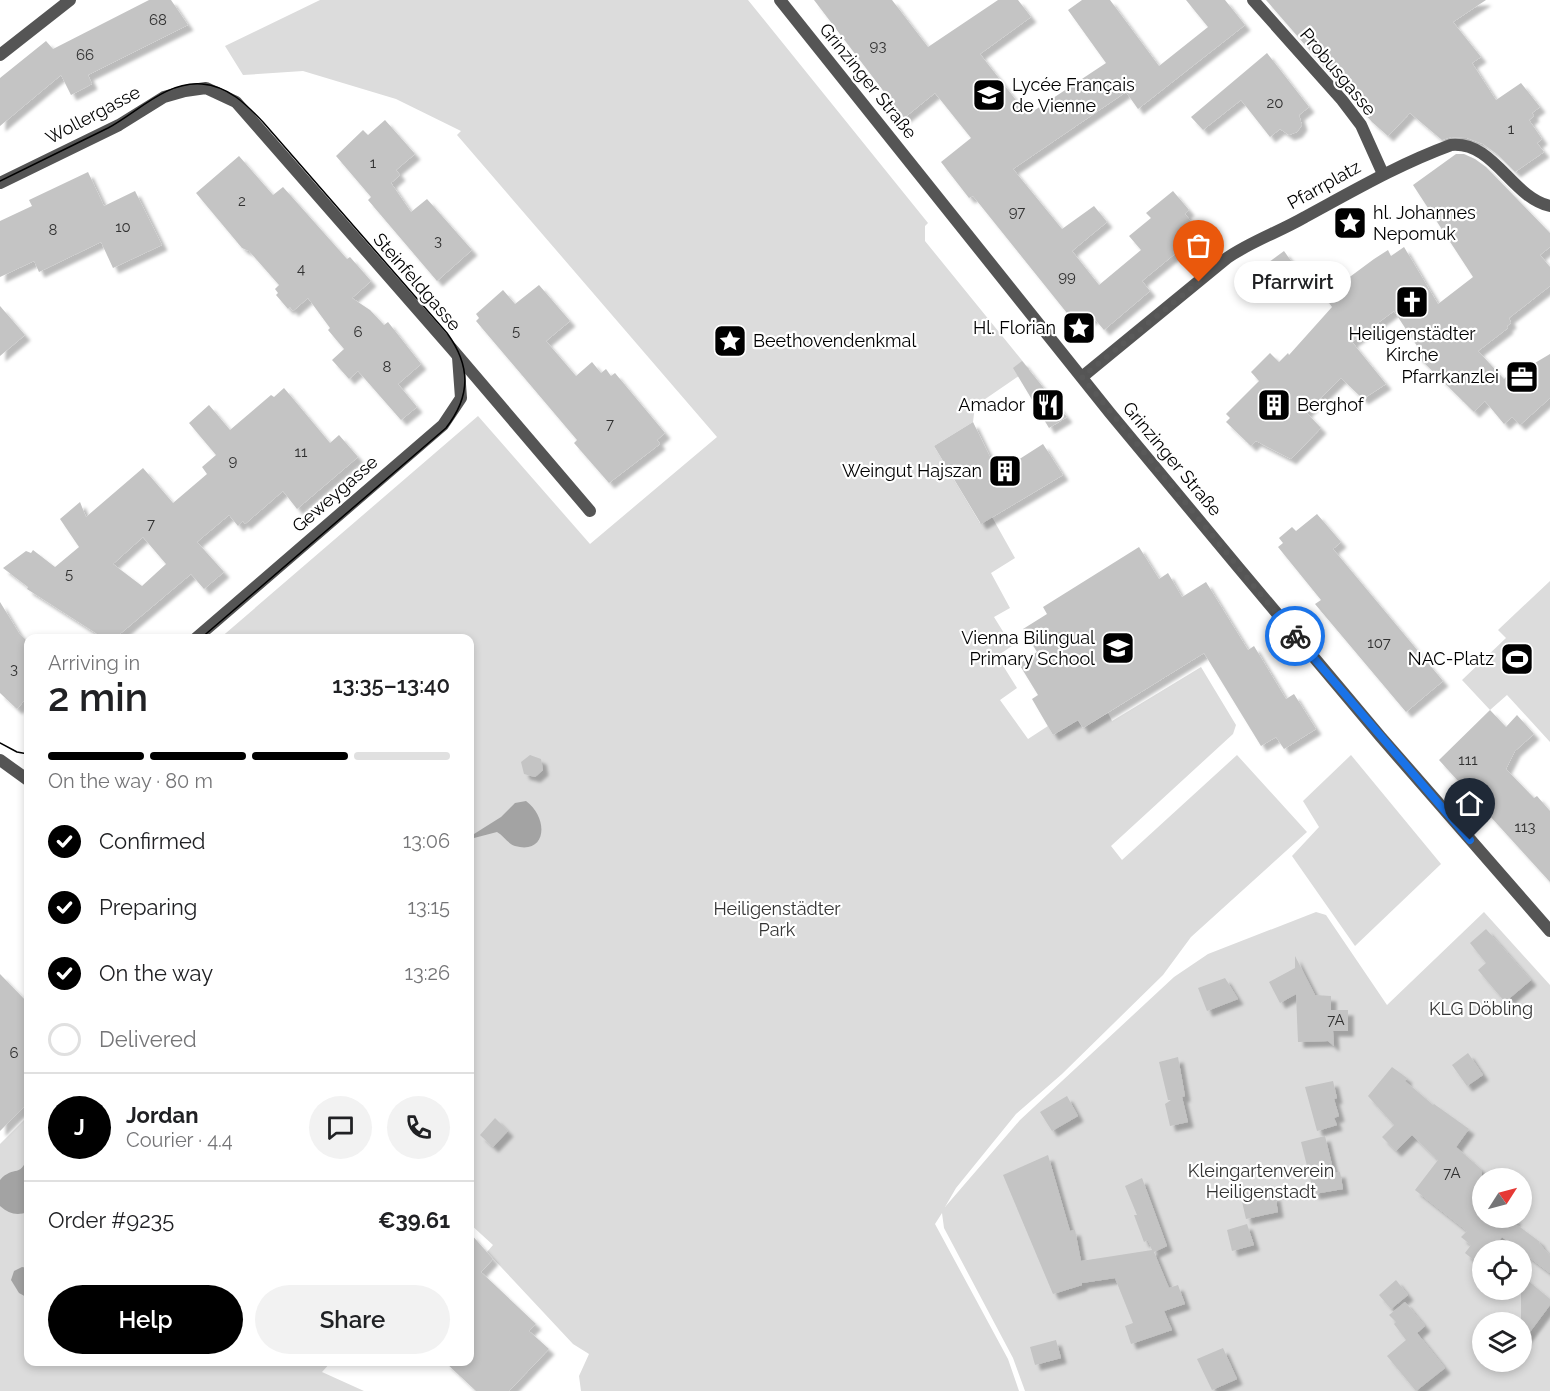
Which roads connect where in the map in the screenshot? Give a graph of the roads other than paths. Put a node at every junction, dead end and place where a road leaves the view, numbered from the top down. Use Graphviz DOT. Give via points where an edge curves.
graph roads {
  1 [pos="70,0"];
  2 [pos="780,0"];
  3 [pos="1253,0"];
  4 [pos="0,55"];
  5 [pos="206,88"];
  6 [pos="1383,174"];
  7 [pos="0,183"];
  8 [pos="1550,206"];
  9 [pos="458,357"];
  10 [pos="1082,377"];
  11 [pos="590,511"];
  12 [pos="201,634"];
  13 [pos="0,760"];
  14 [pos="24,777"];
  15 [pos="1550,931"];
  1 -- 4 [label="street"];
  2 -- 10 [label="street, Grinzinger Straße"];
  3 -- 6 [label="street, Probusgasse" via="1361,125"];
  5 -- 7 [label="street, Wollergasse" via="164,97 119,126"];
  5 -- 9 [label="street, Steinfeldgasse" via="236,102"];
  6 -- 8 [label="street, Pfarrplatz" via="1443,147 1462,144 1488,158 1536,200"];
  6 -- 10 [label="street, Pfarrplatz" via="1227,258"];
  9 -- 11 [label="street, Steinfeldgasse"];
  9 -- 12 [label="street, Geweygasse" via="460,398 443,425"];
  10 -- 15 [label="street, Grinzinger Straße" via="1345,696"];
  13 -- 14 [label="street"];
}
